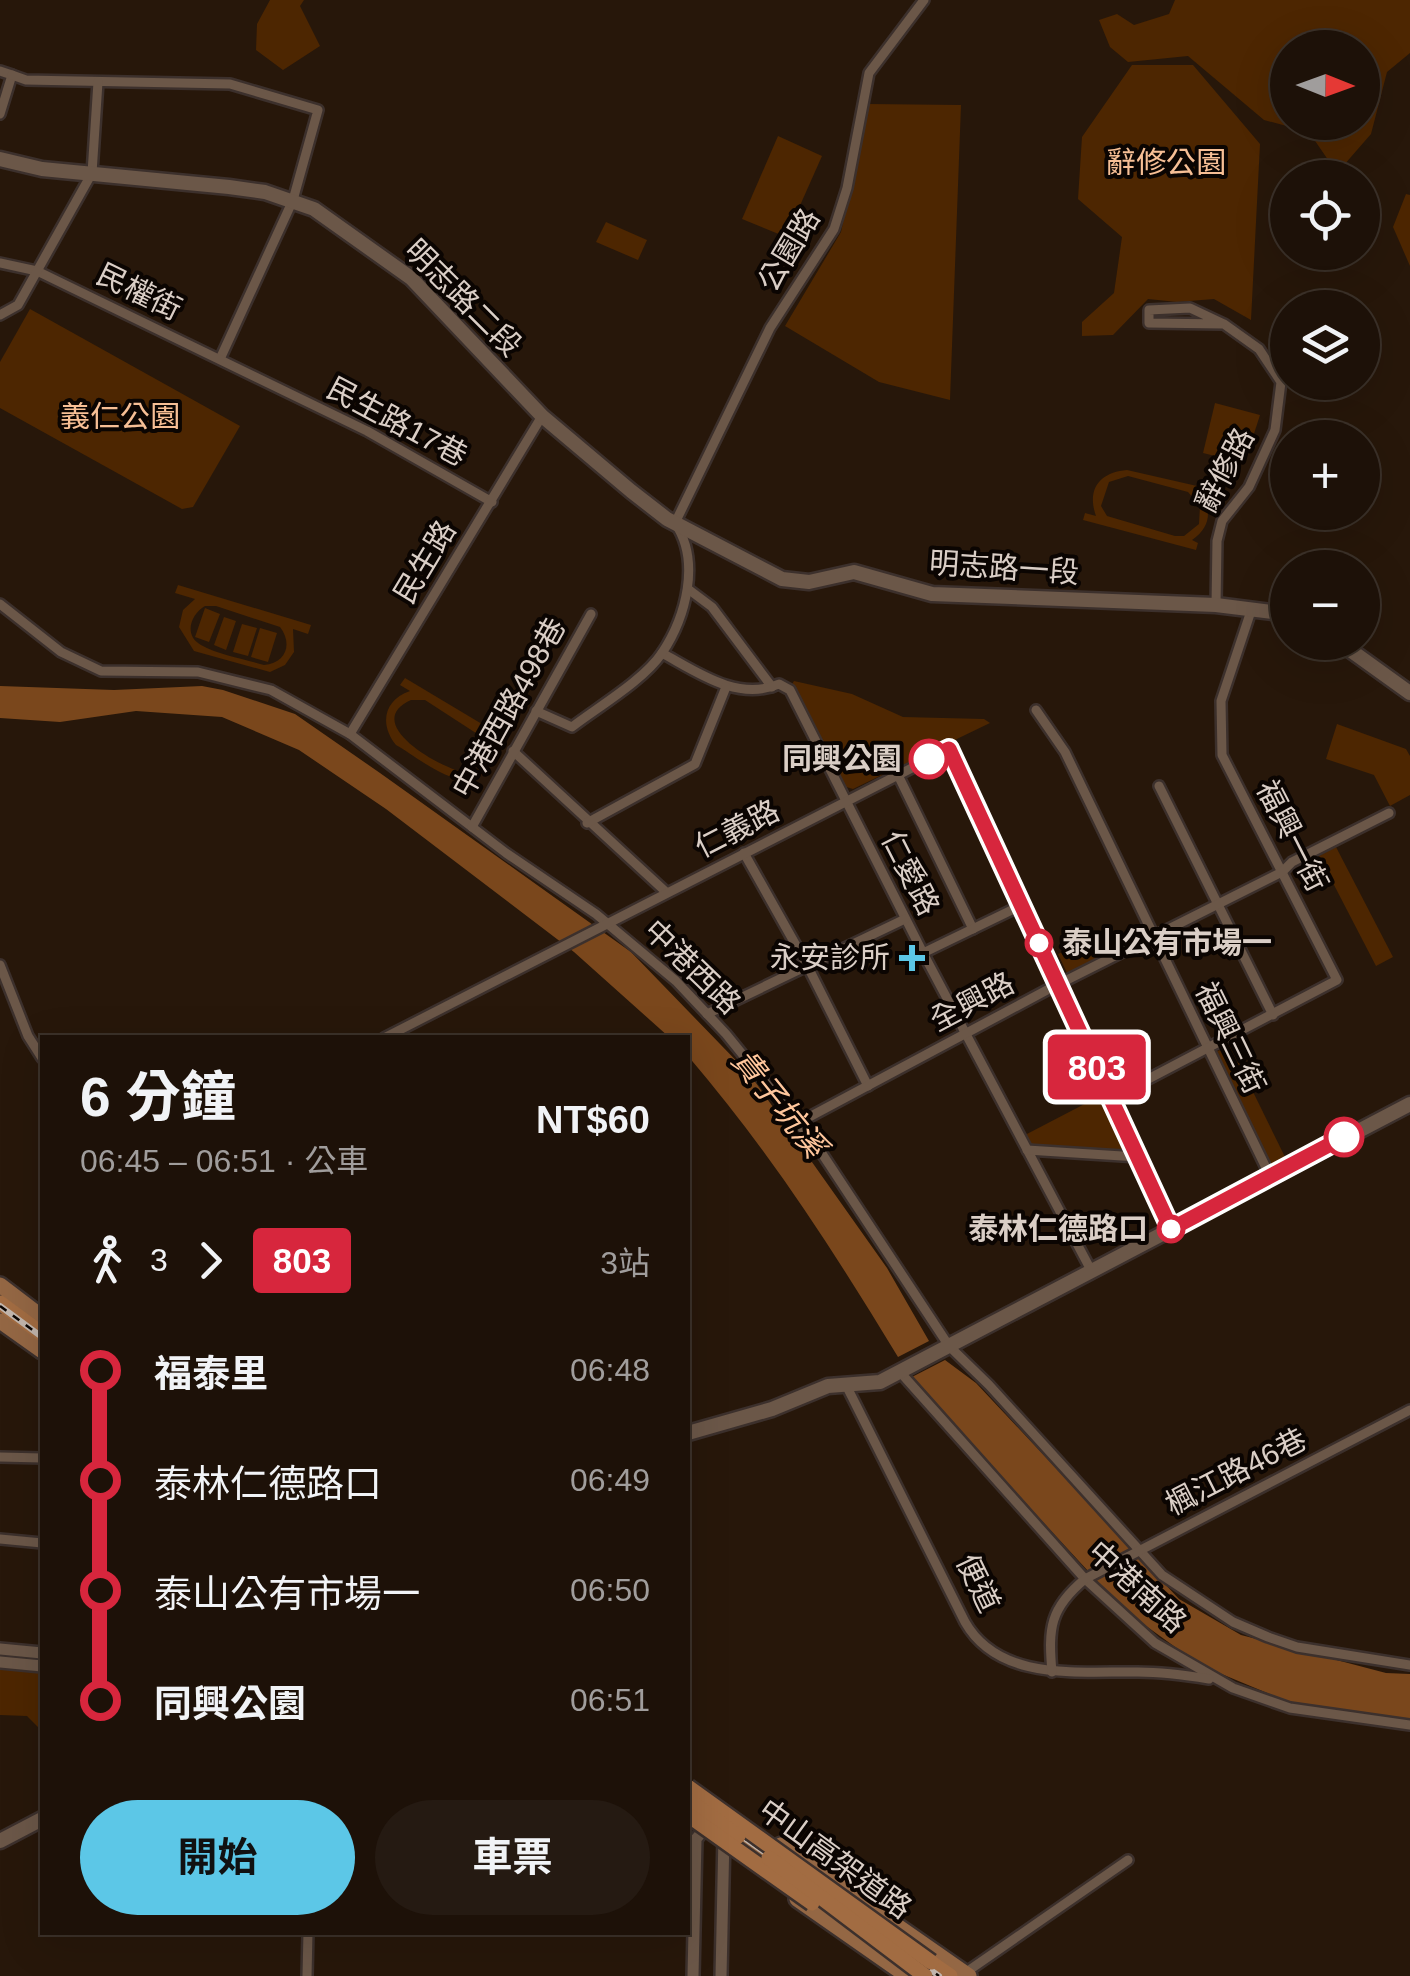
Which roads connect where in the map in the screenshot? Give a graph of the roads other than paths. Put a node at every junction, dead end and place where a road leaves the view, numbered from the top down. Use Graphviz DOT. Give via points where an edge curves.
graph roads {
  1 [pos="924,0"];
  2 [pos="0,71"];
  3 [pos="12,75"];
  4 [pos="98,82"];
  5 [pos="0,114"];
  6 [pos="0,158"];
  7 [pos="92,174"];
  8 [pos="293,200"];
  9 [pos="0,263"];
  10 [pos="37,271"];
  11 [pos="0,315"];
  12 [pos="1224,324"];
  13 [pos="220,359"];
  14 [pos="278,387"];
  15 [pos="542,416"];
  16 [pos="492,502"];
  17 [pos="675,523"];
  18 [pos="688,589"];
  19 [pos="0,604"];
  20 [pos="1216,605"];
  21 [pos="1252,608"];
  22 [pos="1270,611"];
  23 [pos="591,614"];
  24 [pos="662,653"];
  25 [pos="1364,660"];
  26 [pos="726,687"];
  27 [pos="772,687"];
  28 [pos="1410,693"];
  29 [pos="1036,710"];
  30 [pos="536,711"];
  31 [pos="350,734"];
  32 [pos="513,751"];
  33 [pos="898,775"];
  34 [pos="1160,786"];
  35 [pos="845,803"];
  36 [pos="1389,813"];
  37 [pos="587,823"];
  38 [pos="472,827"];
  39 [pos="744,853"];
  40 [pos="1282,872"];
  41 [pos="666,892"];
  42 [pos="1022,905"];
  43 [pos="1218,906"];
  44 [pos="905,918"];
  45 [pos="603,924"];
  46 [pos="973,929"];
  47 [pos="1153,939"];
  48 [pos="923,953"];
  49 [pos="806,964"];
  50 [pos="0,965"];
  51 [pos="1060,987"];
  52 [pos="707,1014"];
  53 [pos="1273,1015"];
  54 [pos="965,1034"];
  55 [pos="390,1035"];
  56 [pos="1207,1049"];
  57 [pos="40,1055"];
  58 [pos="868,1086"];
  59 [pos="1112,1098"];
  60 [pos="1410,1104"];
  61 [pos="794,1123"];
  62 [pos="1026,1150"];
  63 [pos="1138,1157"];
  64 [pos="1270,1176"];
  65 [pos="1171,1229"];
  66 [pos="1092,1272"];
  67 [pos="0,1286"];
  68 [pos="0,1303"];
  69 [pos="40,1316"];
  70 [pos="0,1321"];
  71 [pos="40,1333"];
  72 [pos="945,1348"];
  73 [pos="40,1350"];
  74 [pos="902,1371"];
  75 [pos="846,1383"];
  76 [pos="1410,1410"];
  77 [pos="690,1432"];
  78 [pos="0,1457"];
  79 [pos="40,1458"];
  80 [pos="0,1539"];
  81 [pos="40,1543"];
  82 [pos="1137,1551"];
  83 [pos="1087,1578"];
  84 [pos="0,1649"];
  85 [pos="40,1653"];
  86 [pos="0,1662"];
  87 [pos="40,1666"];
  88 [pos="1410,1666"];
  89 [pos="1052,1672"];
  90 [pos="1216,1680"];
  91 [pos="1410,1725"];
  92 [pos="690,1784"];
  93 [pos="690,1785"];
  94 [pos="690,1801"];
  95 [pos="734,1812"];
  96 [pos="690,1819"];
  97 [pos="40,1820"];
  98 [pos="690,1820"];
  99 [pos="725,1828"];
  100 [pos="702,1832"];
  101 [pos="0,1842"];
  102 [pos="723,1848"];
  103 [pos="1128,1860"];
  104 [pos="308,1935"];
  105 [pos="930,1972"];
  106 [pos="962,1975"];
  107 [pos="307,1976"];
  108 [pos="693,1976"];
  109 [pos="720,1976"];
  110 [pos="907,1976"];
  1 -- 17 [label="street, 公園路" via="868,73 834,229 770,328"];
  2 -- 3 [label="street"];
  3 -- 4 [label="street"];
  3 -- 5 [label="street"];
  4 -- 7 [label="street"];
  4 -- 8 [label="street" via="230,84 318,110"];
  6 -- 7 [label="main road, 明志路二段"];
  7 -- 8 [label="main road, 明志路二段" via="229,186"];
  7 -- 10 [label="street"];
  8 -- 13 [label="street"];
  8 -- 15 [label="main road, 明志路二段" via="331,219 411,278"];
  9 -- 10 [label="street, 民權街"];
  10 -- 11 [label="street" via="18,305"];
  10 -- 13 [label="street, 民權街"];
  12 -- 12 [label="street, 辭修路" via="1190,308 1149,310 1149,323"];
  12 -- 20 [label="street, 辭修路" via="1259,349 1280,382 1276,430 1249,487 1222,522"];
  13 -- 14 [label="street, 民權街"];
  14 -- 16 [label="street, 民生路17巷"];
  15 -- 16 [label="street, 民生路"];
  15 -- 17 [label="main road, 明志路二段"];
  16 -- 31 [label="street, 民生路"];
  17 -- 18 [label="street" via="686,538"];
  17 -- 20 [label="main road, 明志路一段" via="771,575 800,582 854,572 932,594"];
  18 -- 24 [label="street"];
  18 -- 27 [label="street, 仁愛路" via="712,608"];
  19 -- 31 [label="street, 中港西路" via="87,666 232,678 272,690"];
  20 -- 21 [label="main road, 明志路一段"];
  21 -- 22 [label="main road, 明志路一段"];
  21 -- 40 [label="street, 福興一街" via="1224,691 1222,755"];
  23 -- 30 [label="street, 中港西路498巷"];
  24 -- 26 [label="street"];
  24 -- 30 [label="street" via="572,727"];
  25 -- 28 [label="main road"];
  26 -- 27 [label="street"];
  26 -- 37 [label="street" via="695,764"];
  27 -- 35 [label="street, 仁愛路" via="790,690"];
  29 -- 47 [label="street, 福興三街" via="1064,752"];
  30 -- 32 [label="street, 中港西路498巷"];
  31 -- 38 [label="street, 中港西路"];
  32 -- 37 [label="street"];
  32 -- 38 [label="street, 中港西路498巷"];
  33 -- 35 [label="street, 仁義路"];
  33 -- 42 [label="street, 仁義路" via="949,749"];
  33 -- 46 [label="street"];
  34 -- 43 [label="street"];
  35 -- 39 [label="street, 仁義路"];
  35 -- 44 [label="street, 仁愛路"];
  36 -- 40 [label="street, 全興路"];
  37 -- 41 [label="street"];
  38 -- 45 [label="street, 中港西路"];
  39 -- 41 [label="street, 仁義路"];
  39 -- 49 [label="street"];
  40 -- 43 [label="street, 全興路"];
  40 -- 53 [label="street, 福興一街" via="1338,974 1335,983"];
  41 -- 45 [label="street, 仁義路"];
  42 -- 46 [label="street"];
  42 -- 51 [label="street"];
  43 -- 47 [label="street, 全興路"];
  43 -- 53 [label="street"];
  44 -- 48 [label="street, 仁愛路"];
  44 -- 49 [label="street"];
  45 -- 52 [label="street, 中港西路"];
  45 -- 55 [label="street, 仁義路"];
  46 -- 48 [label="street"];
  47 -- 51 [label="street, 全興路"];
  47 -- 56 [label="street, 福興三街"];
  48 -- 54 [label="street, 仁愛路"];
  49 -- 52 [label="street"];
  49 -- 58 [label="street"];
  50 -- 57 [label="street"];
  51 -- 54 [label="street, 全興路"];
  51 -- 59 [label="street"];
  52 -- 61 [label="street, 中港西路"];
  53 -- 56 [label="street"];
  54 -- 58 [label="street, 全興路"];
  54 -- 62 [label="street, 仁愛路"];
  56 -- 59 [label="street"];
  56 -- 64 [label="street, 福興三街"];
  58 -- 61 [label="street, 全興路"];
  59 -- 63 [label="street"];
  60 -- 64 [label="main road"];
  61 -- 72 [label="street, 中港西路" via="849,1193"];
  62 -- 63 [label="street"];
  62 -- 66 [label="street, 仁愛路"];
  63 -- 65 [label="street"];
  64 -- 65 [label="main road"];
  65 -- 66 [label="main road"];
  66 -- 72 [label="main road"];
  67 -- 69 [label="main road"];
  68 -- 71 [label="highway"];
  70 -- 73 [label="main road"];
  72 -- 74 [label="main road"];
  72 -- 82 [label="street, 中港西路"];
  74 -- 75 [label="main road" via="880,1382"];
  74 -- 83 [label="street, 中港南路"];
  75 -- 77 [label="main road"];
  75 -- 89 [label="street, 便道" via="974,1637 1008,1659"];
  76 -- 82 [label="street, 楓江路46巷"];
  78 -- 79 [label="street"];
  80 -- 81 [label="street"];
  82 -- 83 [label="street, 楓江路46巷"];
  82 -- 88 [label="street, 中港西路" via="1233,1622 1268,1637"];
  83 -- 89 [label="street" via="1065,1595 1053,1617"];
  83 -- 90 [label="street, 中港南路" via="1155,1643"];
  84 -- 85 [label="street"];
  86 -- 87 [label="street"];
  89 -- 90 [label="street, 便道"];
  90 -- 91 [label="street, 中港南路" via="1290,1708"];
  92 -- 95 [label="main road"];
  93 -- 105 [label="highway, 中山高架道路, bridge"];
  94 -- 105 [label="highway, bridge"];
  95 -- 99 [label="street"];
  95 -- 106 [label="main road"];
  96 -- 105 [label="highway, 中山高架道路, bridge" via="854,1931"];
  97 -- 101 [label="main road"];
  98 -- 100 [label="main road"];
  99 -- 100 [label="main road"];
  99 -- 102 [label="street"];
  99 -- 105 [label="main road"];
  100 -- 102 [label="main road"];
  100 -- 108 [label="street" via="696,1839"];
  102 -- 109 [label="street"];
  102 -- 110 [label="main road"];
  103 -- 106 [label="street"];
  104 -- 107 [label="street"];
  105 -- 106 [label="highway, 中山高架道路"];
}
